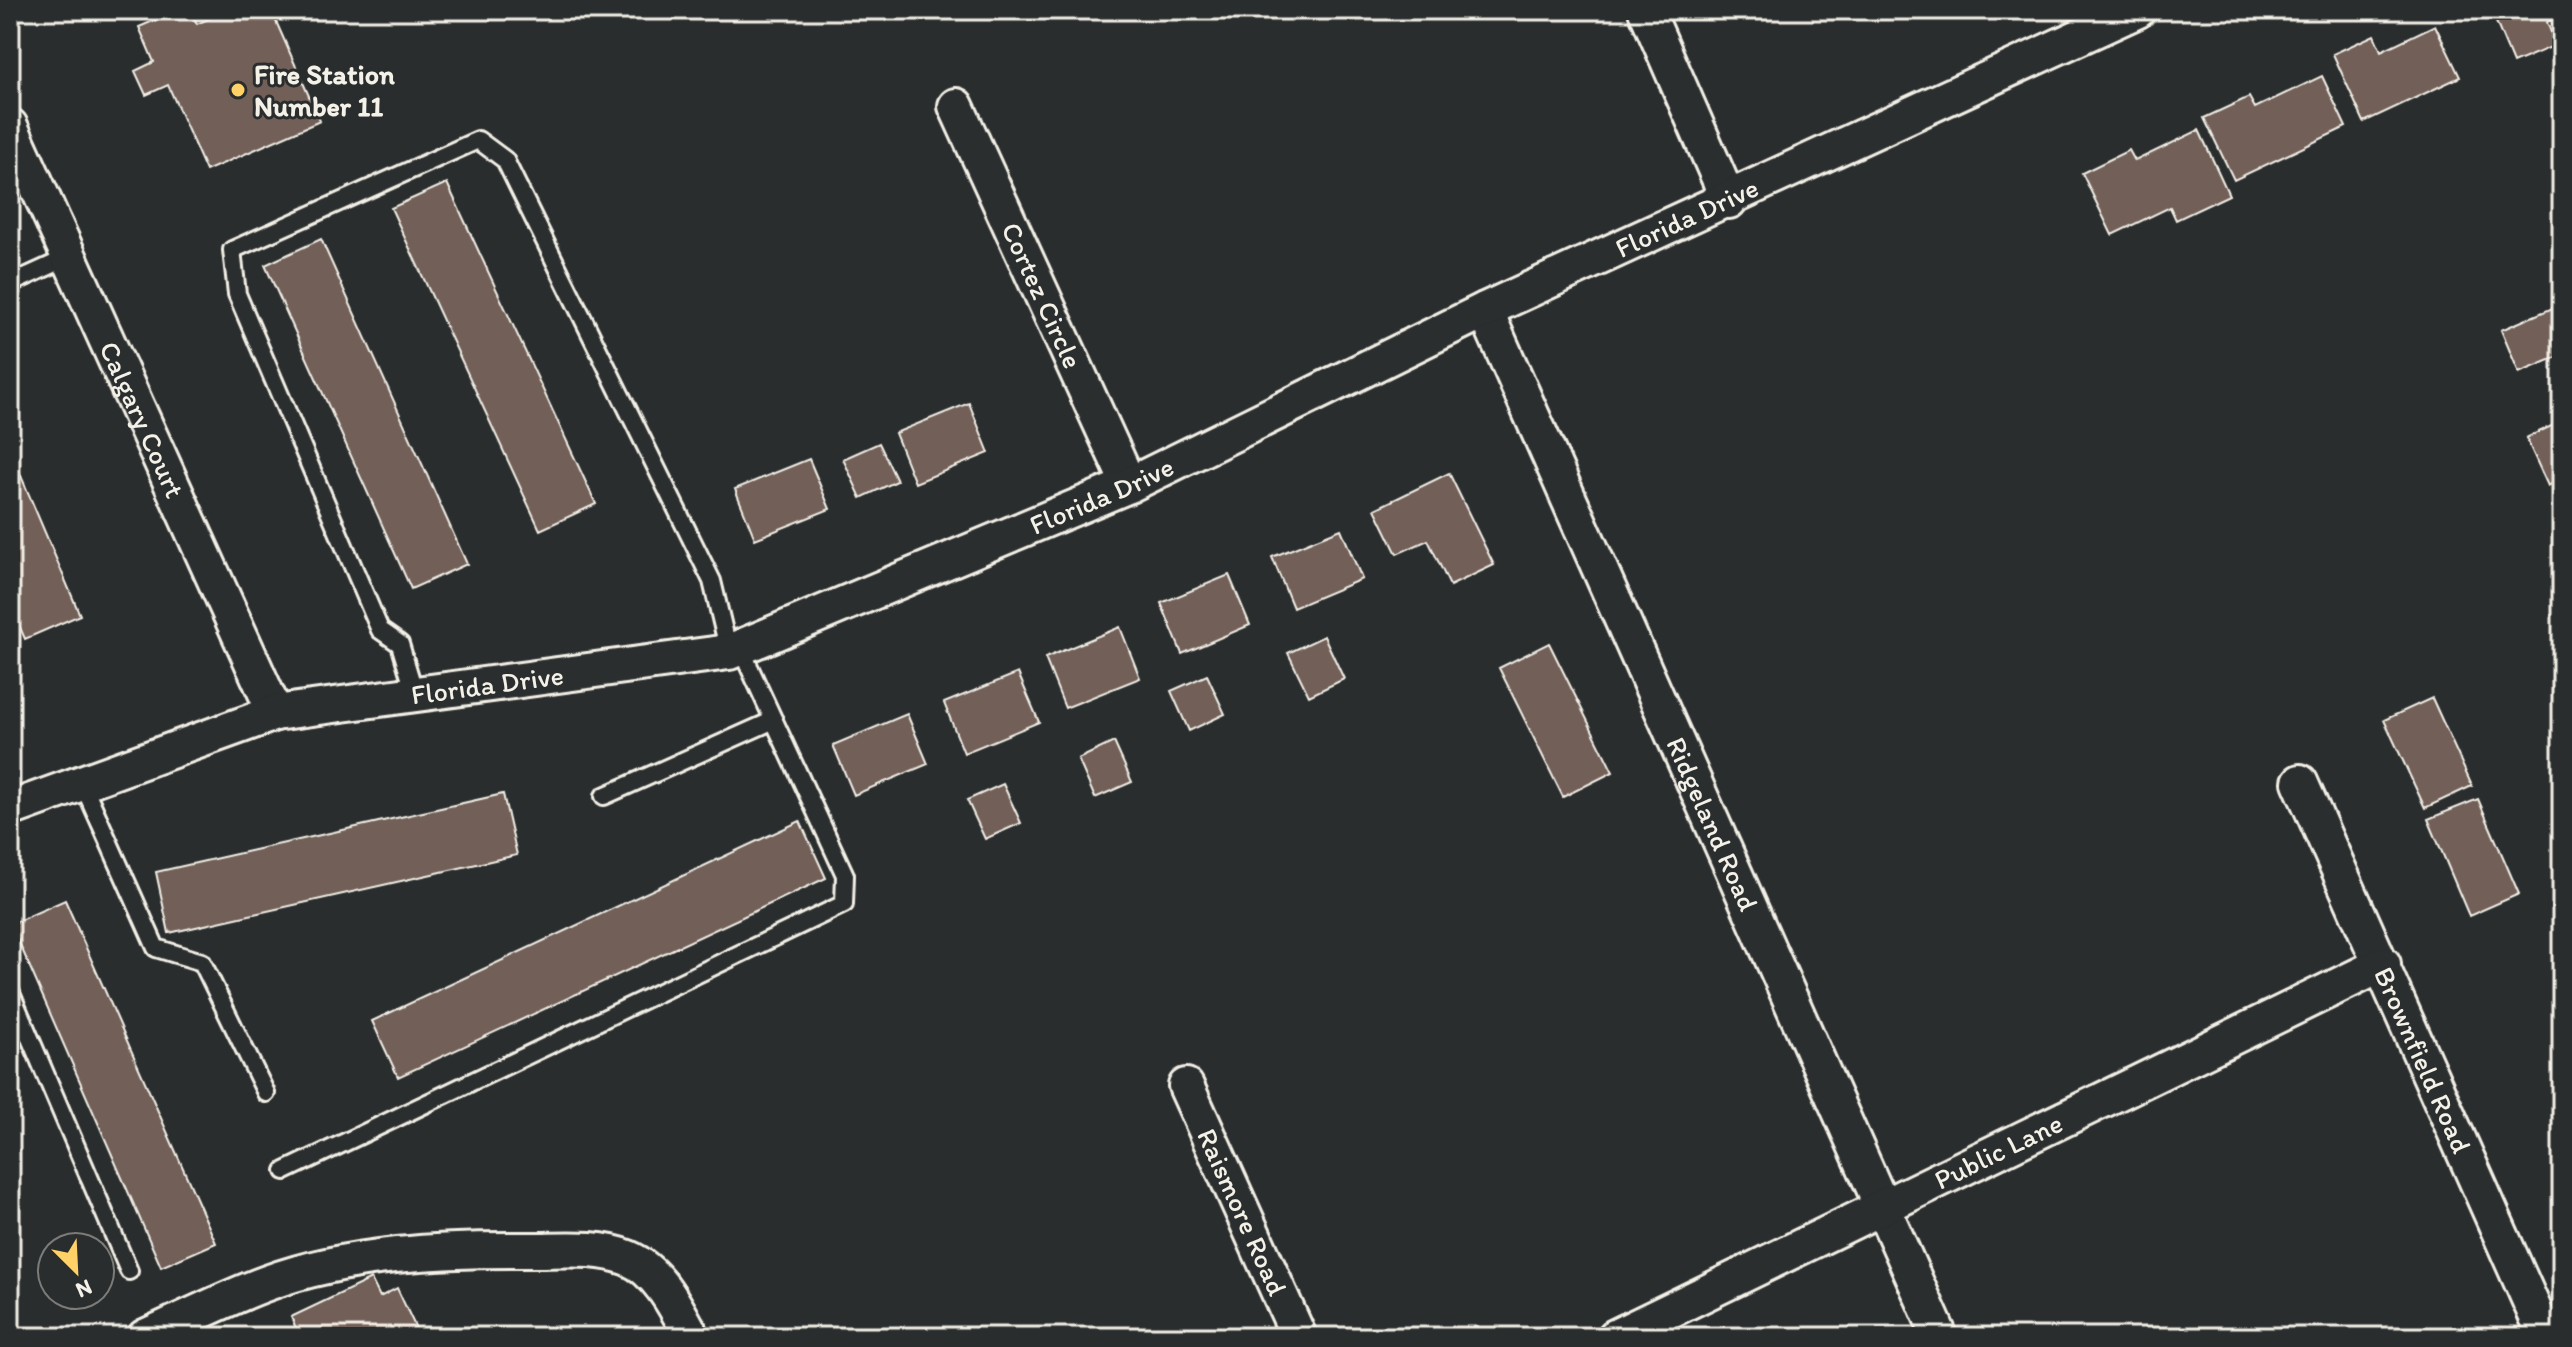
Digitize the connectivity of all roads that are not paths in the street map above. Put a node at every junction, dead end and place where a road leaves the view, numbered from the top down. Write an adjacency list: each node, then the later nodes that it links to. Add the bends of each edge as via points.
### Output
1 (1646, 10): 5 (street)
2 (2138, 10): 5 (street, Florida Drive)
3 (956, 106): 9 (street, Cortez Circle)
4 (10, 126): 6 (street, Calgary Court)
5 (1729, 201): 8 (street, Florida Drive)
6 (69, 257): 7 (lane); 12 (street, Calgary Court)
7 (10, 284)
8 (1485, 310): 9 (street, Florida Drive); 23 (street, Ridgeland Road)
9 (1129, 485): 10 (street, Florida Drive)
10 (734, 649): 11 (street, Florida Drive); 11 (lane, via 712,581 505,160 478,140 232,250 237,294 380,630 400,644); 13 (lane)
11 (415, 694): 12 (street, Florida Drive)
12 (275, 713): 14 (street, Florida Drive)
13 (774, 720): 16 (lane); 22 (lane, via 845,875 844,904)
14 (82, 782): 17 (street, Florida Drive); 21 (lane, via 156,948 202,962)
15 (2300, 782): 18 (street, Brownfield Road)
16 (604, 796)
17 (10, 809)
18 (2383, 964): 23 (street, Public Lane); 30 (street, Brownfield Road)
19 (10, 991): 24 (lane)
20 (1186, 1086): 27 (street, Raismore Road)
21 (266, 1093)
22 (285, 1171)
23 (1883, 1207): 28 (street, Public Lane); 29 (street, Ridgeland Road)
24 (129, 1271)
25 (145, 1337): 26 (street, via 267,1283 312,1269 502,1250 603,1251 631,1259 674,1302)
26 (692, 1337)
27 (1299, 1337)
28 (1615, 1337)
29 (1940, 1337)
30 (2546, 1337)

